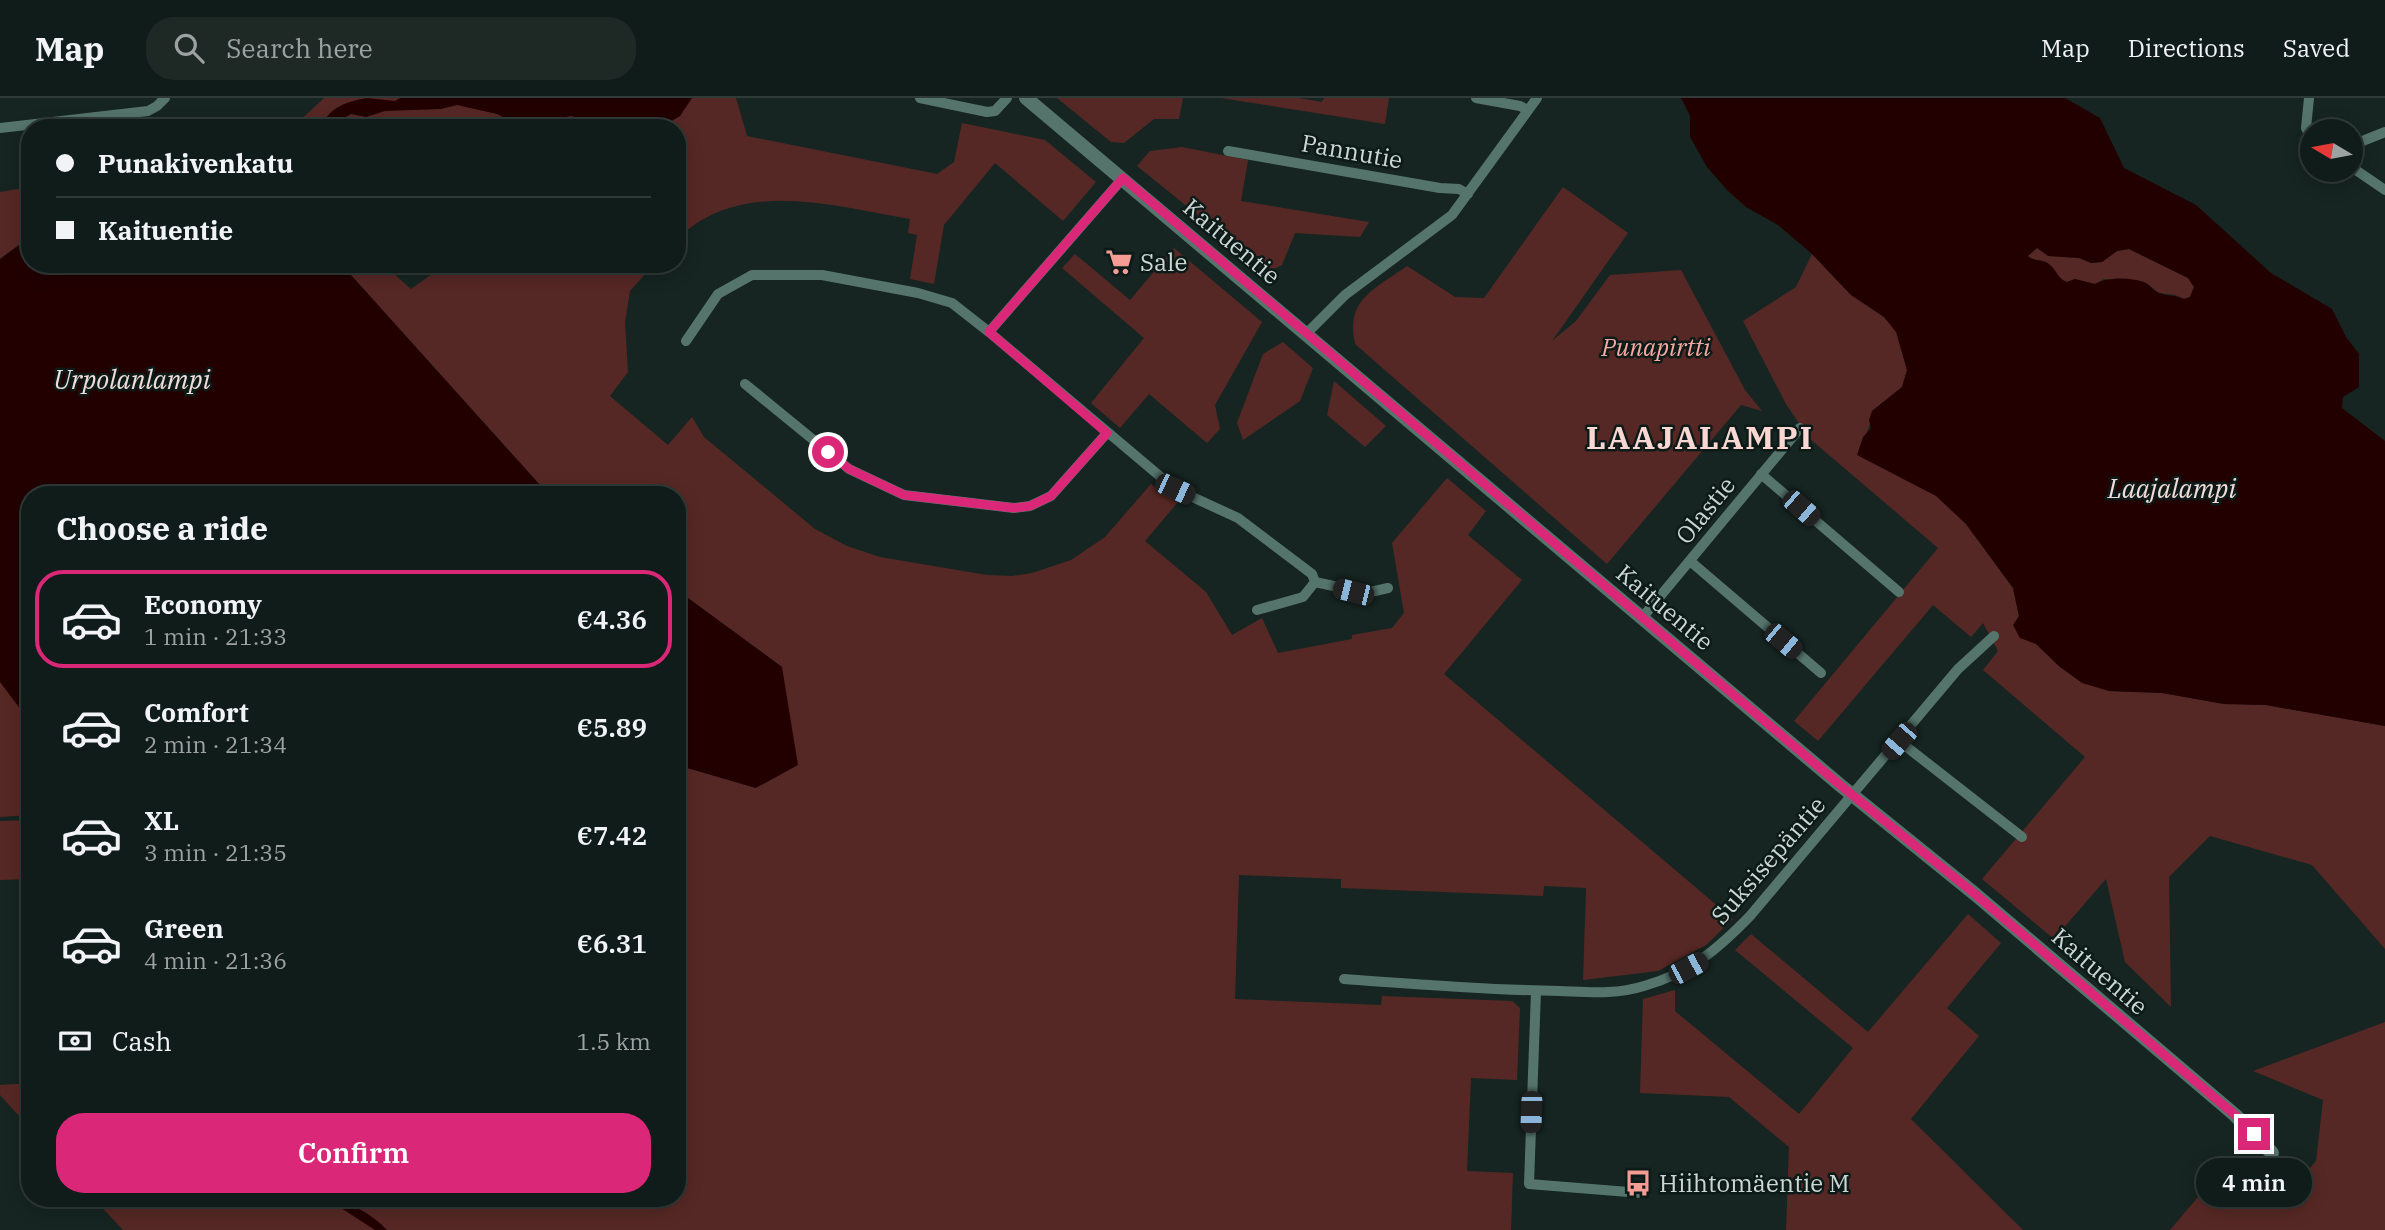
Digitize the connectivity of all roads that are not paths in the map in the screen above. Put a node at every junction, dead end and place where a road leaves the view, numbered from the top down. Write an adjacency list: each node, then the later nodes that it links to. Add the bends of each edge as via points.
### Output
1 (165, 98): 9 (street, via 148,111)
2 (920, 98): 3 (street, via 987,112)
3 (1007, 98)
4 (1027, 98): 17 (street, Kaituentie)
5 (1476, 98): 8 (street)
6 (1537, 98): 8 (street)
7 (2309, 98): 10 (street)
8 (1528, 110): 19 (street)
9 (78, 119)
10 (2307, 119)
11 (21, 126): 12 (street)
12 (0, 128)
13 (2385, 132): 14 (street)
14 (2363, 141)
15 (1228, 151): 19 (street, Pannutie)
16 (2363, 175): 18 (street)
17 (1123, 178): 20 (street); 21 (street, Kaituentie)
18 (2385, 190)
19 (1468, 194): 21 (street, via 1443,224 1345,295)
20 (989, 332): 22 (street, via 952,303 918,293 822,275 752,275 718,294); 25 (street)
21 (1306, 334): 32 (street, Kaituentie)
22 (686, 341)
23 (745, 384): 25 (street, via 849,469 904,495 1030,506 1051,496)
24 (1800, 428): 26 (street, Olastie)
25 (1107, 433): 28 (street, via 1175,489 1238,517 1312,573)
26 (1761, 474): 27 (street, Olastie); 30 (street)
27 (1690, 561): 32 (street, Olastie); 34 (street)
28 (1315, 582): 29 (street, via 1366,593); 31 (street, via 1303,597)
29 (1388, 588)
30 (1899, 592)
31 (1257, 610)
32 (1642, 618): 36 (street, Kaituentie)
33 (1994, 636): 35 (street, Suksisepäntie, via 1958,669)
34 (1821, 673)
35 (1899, 741): 36 (street, Suksisepäntie); 37 (street)
36 (1852, 795): 39 (street, Suksisepäntie, via 1750,916 1702,961 1618,993); 40 (street, Kaituentie, via 2235,1115)
37 (2022, 837)
38 (1344, 979): 39 (street, Suksisepäntie)
39 (1536, 991): 41 (street, via 1529,1184)
40 (2272, 1153)
41 (1641, 1193)

